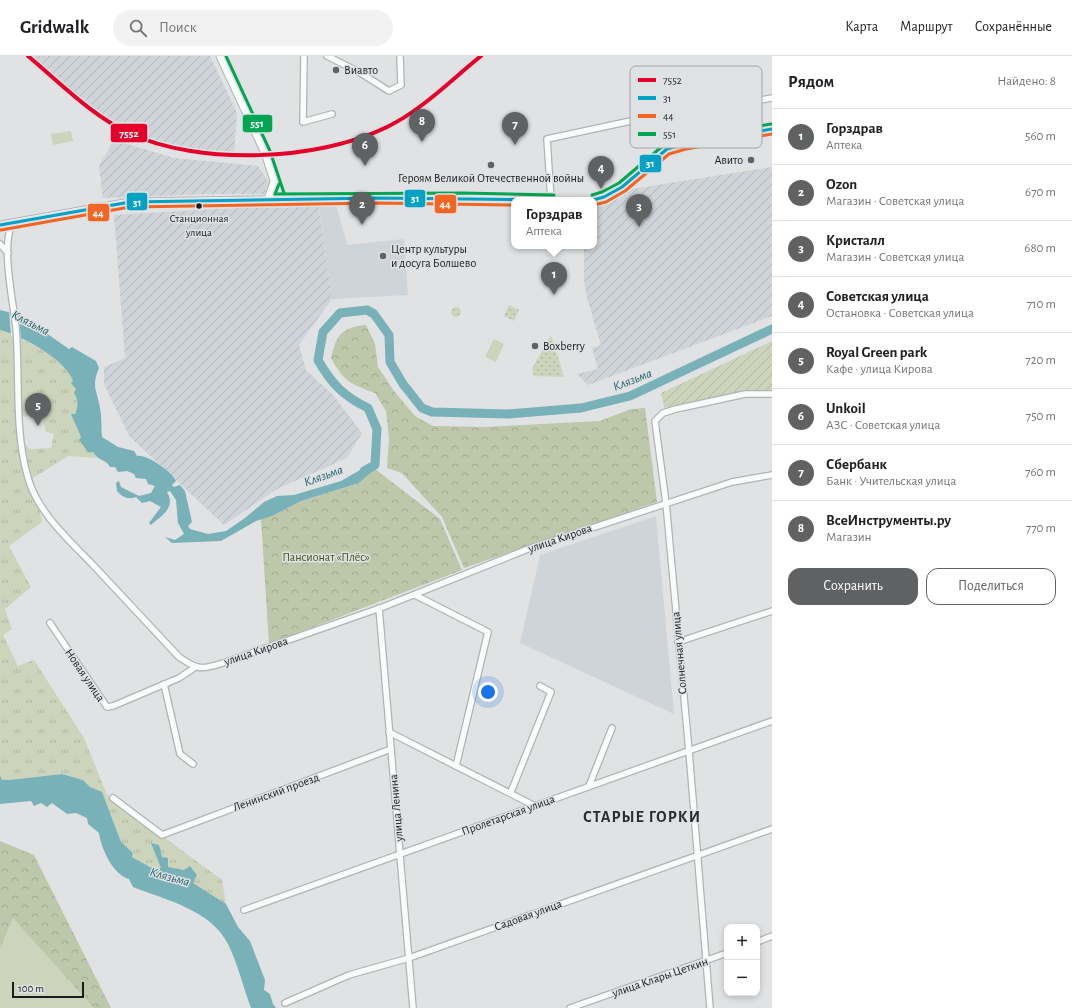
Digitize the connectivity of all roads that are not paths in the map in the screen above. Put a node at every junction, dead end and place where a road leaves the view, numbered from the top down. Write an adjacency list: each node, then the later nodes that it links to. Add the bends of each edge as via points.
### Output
1 (220, 56): 12 (main road, via 265,153)
2 (304, 56): 7 (street, via 303,122)
3 (327, 56): 4 (street, via 389,91 401,85)
4 (400, 56)
5 (772, 98): 6 (street)
6 (762, 100)
7 (332, 114)
8 (630, 121): 13 (street, via 547,139)
9 (772, 129): 10 (main road)
10 (762, 131)
11 (671, 148): 17 (main road, via 622,187)
12 (274, 182): 14 (main road); 15 (main road)
13 (553, 197)
14 (268, 199): 15 (main road); 18 (main road, via 130,202)
15 (280, 199): 16 (main road)
16 (511, 199)
17 (597, 199)
18 (12, 223): 19 (main road); 22 (street, via 8,236)
19 (0, 225)
20 (0, 244): 22 (street)
21 (0, 254): 22 (street)
22 (8, 254): 31 (street, via 17,349 21,449 28,480 40,504 61,530 179,657)
23 (772, 394): 25 (street, Солнечная улица, via 745,394 663,413 655,421)
24 (772, 475): 25 (street, улица Кирова, via 732,482)
25 (666, 503): 26 (street, улица Кирова, via 528,549); 30 (street, Солнечная улица)
26 (415, 594): 27 (street, улица Кирова); 40 (street, via 488,632)
27 (379, 608): 31 (street, улица Кирова, via 212,667); 36 (street, улица Ленина)
28 (772, 611): 30 (street)
29 (50, 623): 32 (street, Новая улица, via 107,707)
30 (678, 642): 38 (street, Солнечная улица)
31 (194, 668): 32 (street, Новая улица)
32 (164, 684): 39 (street, via 180,754)
33 (540, 686): 42 (street, via 551,692)
34 (772, 721): 38 (street, Пролетарская улица)
35 (612, 728): 41 (street)
36 (389, 732): 37 (street, улица Ленина); 40 (street)
37 (391, 749): 43 (street, Ленинский проезд, via 162,835); 46 (street, улица Ленина)
38 (689, 751): 41 (street, Пролетарская улица); 47 (street, Солнечная улица)
39 (193, 764)
40 (456, 766): 42 (street)
41 (590, 786): 44 (street, Пролетарская улица)
42 (511, 792): 44 (street)
43 (113, 798)
44 (535, 806): 46 (street, Пролетарская улица)
45 (772, 829): 47 (street, Садовая улица)
46 (400, 854): 48 (street, Пролетарская улица); 52 (street, улица Ленина)
47 (697, 855): 52 (street, Садовая улица); 53 (street, Солнечная улица)
48 (244, 910)
49 (772, 936): 50 (street)
50 (760, 941)
51 (724, 954): 53 (street, улица Клары Цеткин)
52 (409, 958): 54 (street, Садовая улица, via 348,975); 55 (street, улица Ленина)
53 (707, 961): 56 (street, улица Клары Цеткин); 57 (street, Солнечная улица)
54 (285, 1003)
55 (413, 1008)
56 (570, 1008)
57 (710, 1008)

